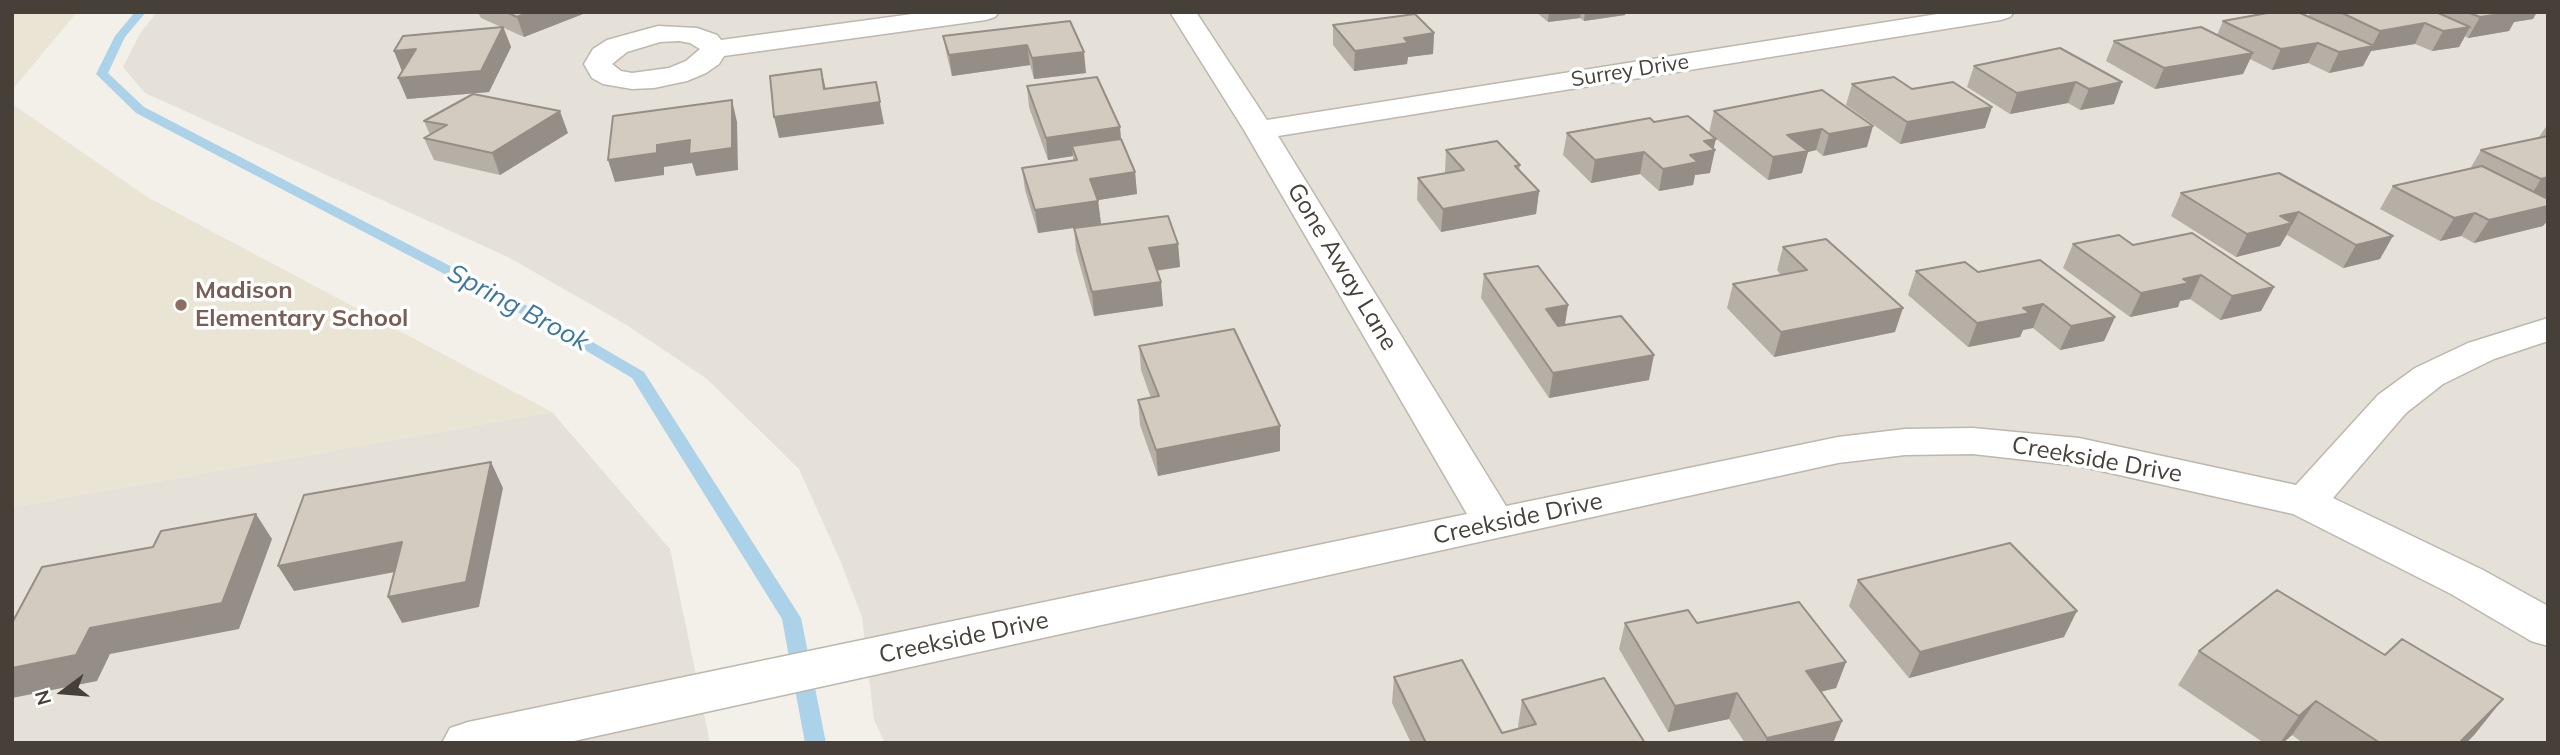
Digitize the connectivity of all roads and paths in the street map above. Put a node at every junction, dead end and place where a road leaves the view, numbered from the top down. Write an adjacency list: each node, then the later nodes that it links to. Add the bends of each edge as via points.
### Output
1 (986, 12): 4 (street)
2 (1183, 12): 5 (street, Gone Away Lane)
3 (2001, 12): 5 (street, Surrey Drive)
4 (713, 49)
5 (1259, 130): 8 (street, Gone Away Lane)
6 (2548, 329): 7 (street, via 2481,351 2429,376 2392,404)
7 (2305, 502): 8 (street, Creekside Drive, via 2079,452 1973,440 1838,450); 9 (street, Creekside Drive, via 2467,582)
8 (1495, 524): 10 (street, Creekside Drive)
9 (2548, 628)
10 (468, 743)

